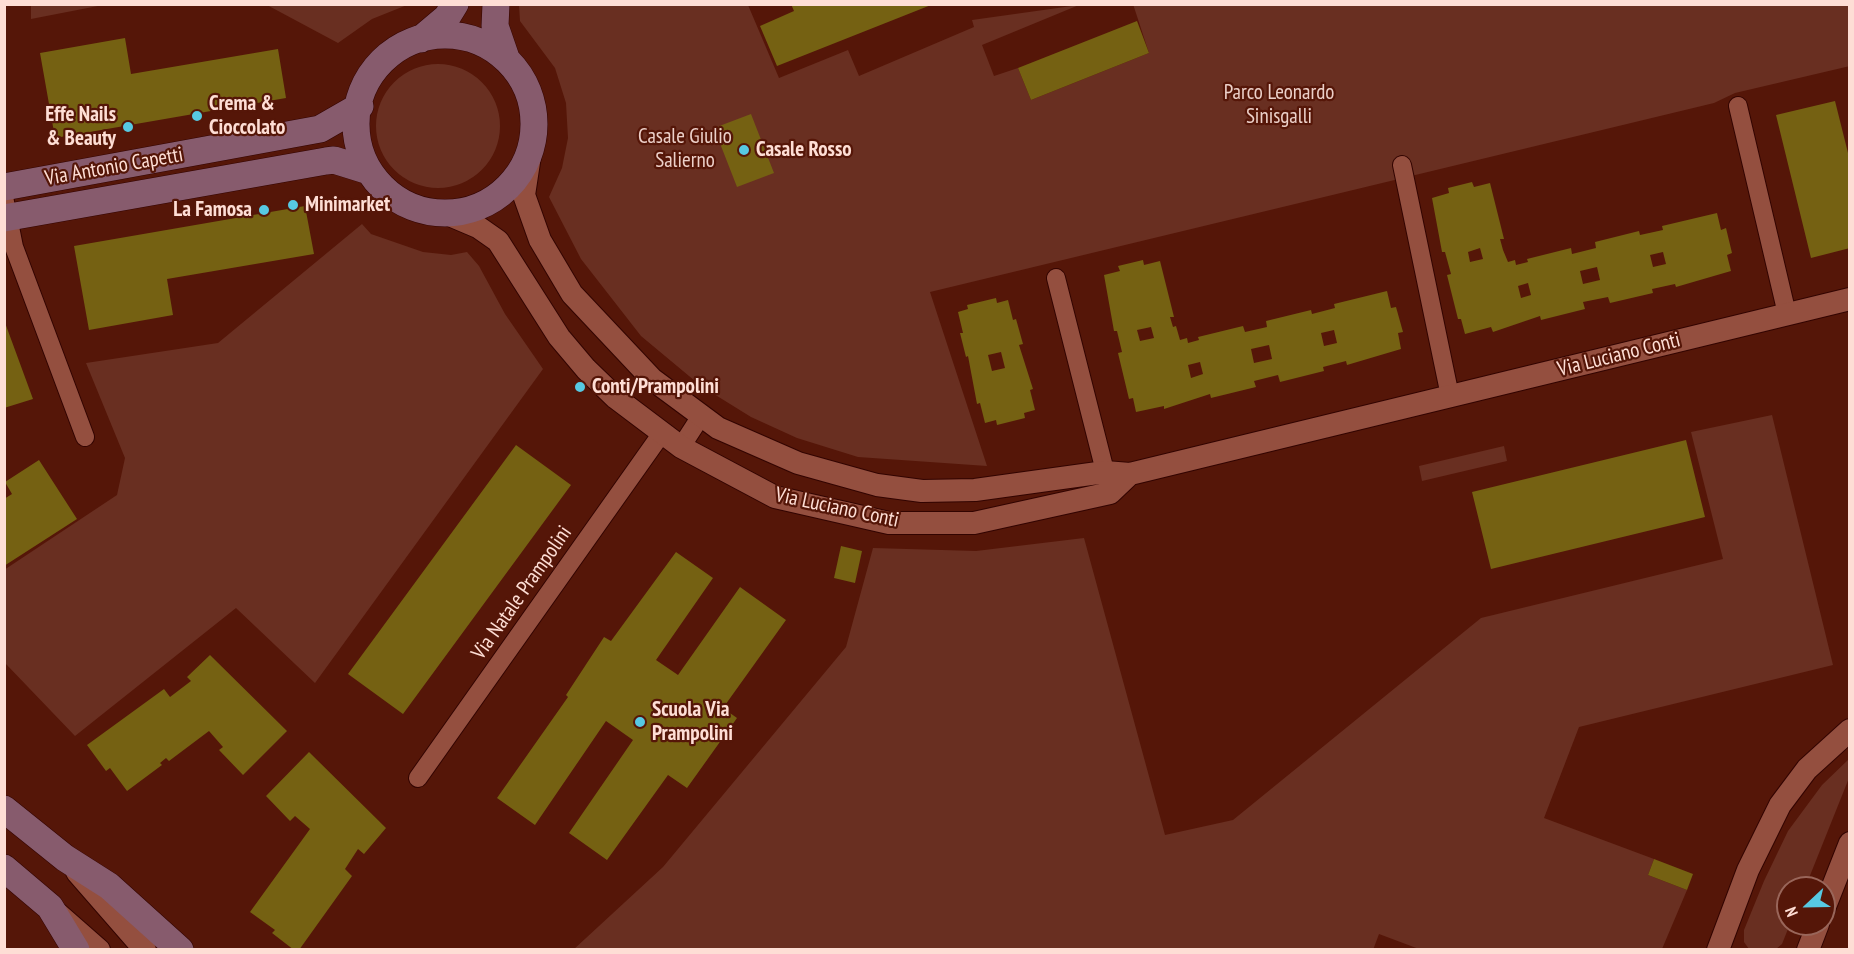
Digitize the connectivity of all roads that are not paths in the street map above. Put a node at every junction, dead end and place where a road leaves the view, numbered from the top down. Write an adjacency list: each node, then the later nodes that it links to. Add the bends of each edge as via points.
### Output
1 (455, 4): 3 (main road, via 447,17)
2 (496, 4): 4 (main road, via 495,27)
3 (421, 39): 4 (main road, via 466,36); 5 (main road, via 386,59 370,80)
4 (506, 58): 7 (main road, via 520,71 532,92 536,112)
5 (360, 106): 9 (main road, via 356,129); 10 (main road, Via Antonio Capetti, via 320,129)
6 (1738, 106): 15 (street)
7 (531, 149): 12 (main road, via 519,172 500,192 475,206); 17 (street, Via Luciano Conti, via 526,205 540,240 572,294 652,380)
8 (1402, 165): 16 (street)
9 (366, 170): 11 (main road, Via Antonio Capetti, via 334,160); 12 (main road, via 379,187 417,212)
10 (4, 187)
11 (6, 211): 19 (street, Via Antonio Capetti, via 14,247)
12 (445, 213): 18 (street, Via Luciano Conti, via 478,226 498,241 539,308 586,369)
13 (1056, 278): 21 (street)
14 (1850, 299): 15 (street, Via Luciano Conti)
15 (1787, 314): 16 (street, Via Luciano Conti)
16 (1450, 396): 21 (street, Via Luciano Conti)
17 (701, 416): 20 (street); 21 (street, Via Luciano Conti, via 718,428 798,463 877,485 922,491 962,490 1071,475)
18 (662, 433): 20 (street, Via Luciano Conti); 23 (street, Via Natale Prampolini)
19 (85, 437)
20 (681, 447): 21 (street, Via Luciano Conti, via 775,497 889,523 966,523)
21 (1107, 482)
22 (1850, 730): 34 (street, via 1807,769 1780,805 1748,870)
23 (418, 778)
24 (4, 809): 26 (main road)
25 (1850, 843): 28 (street)
26 (64, 858): 32 (street); 33 (main road, via 109,886)
27 (4, 868): 29 (main road)
28 (1836, 879)
29 (50, 907): 30 (main road); 31 (street)
30 (76, 950)
31 (99, 950)
32 (145, 950)
33 (180, 950)
34 (1718, 950)

